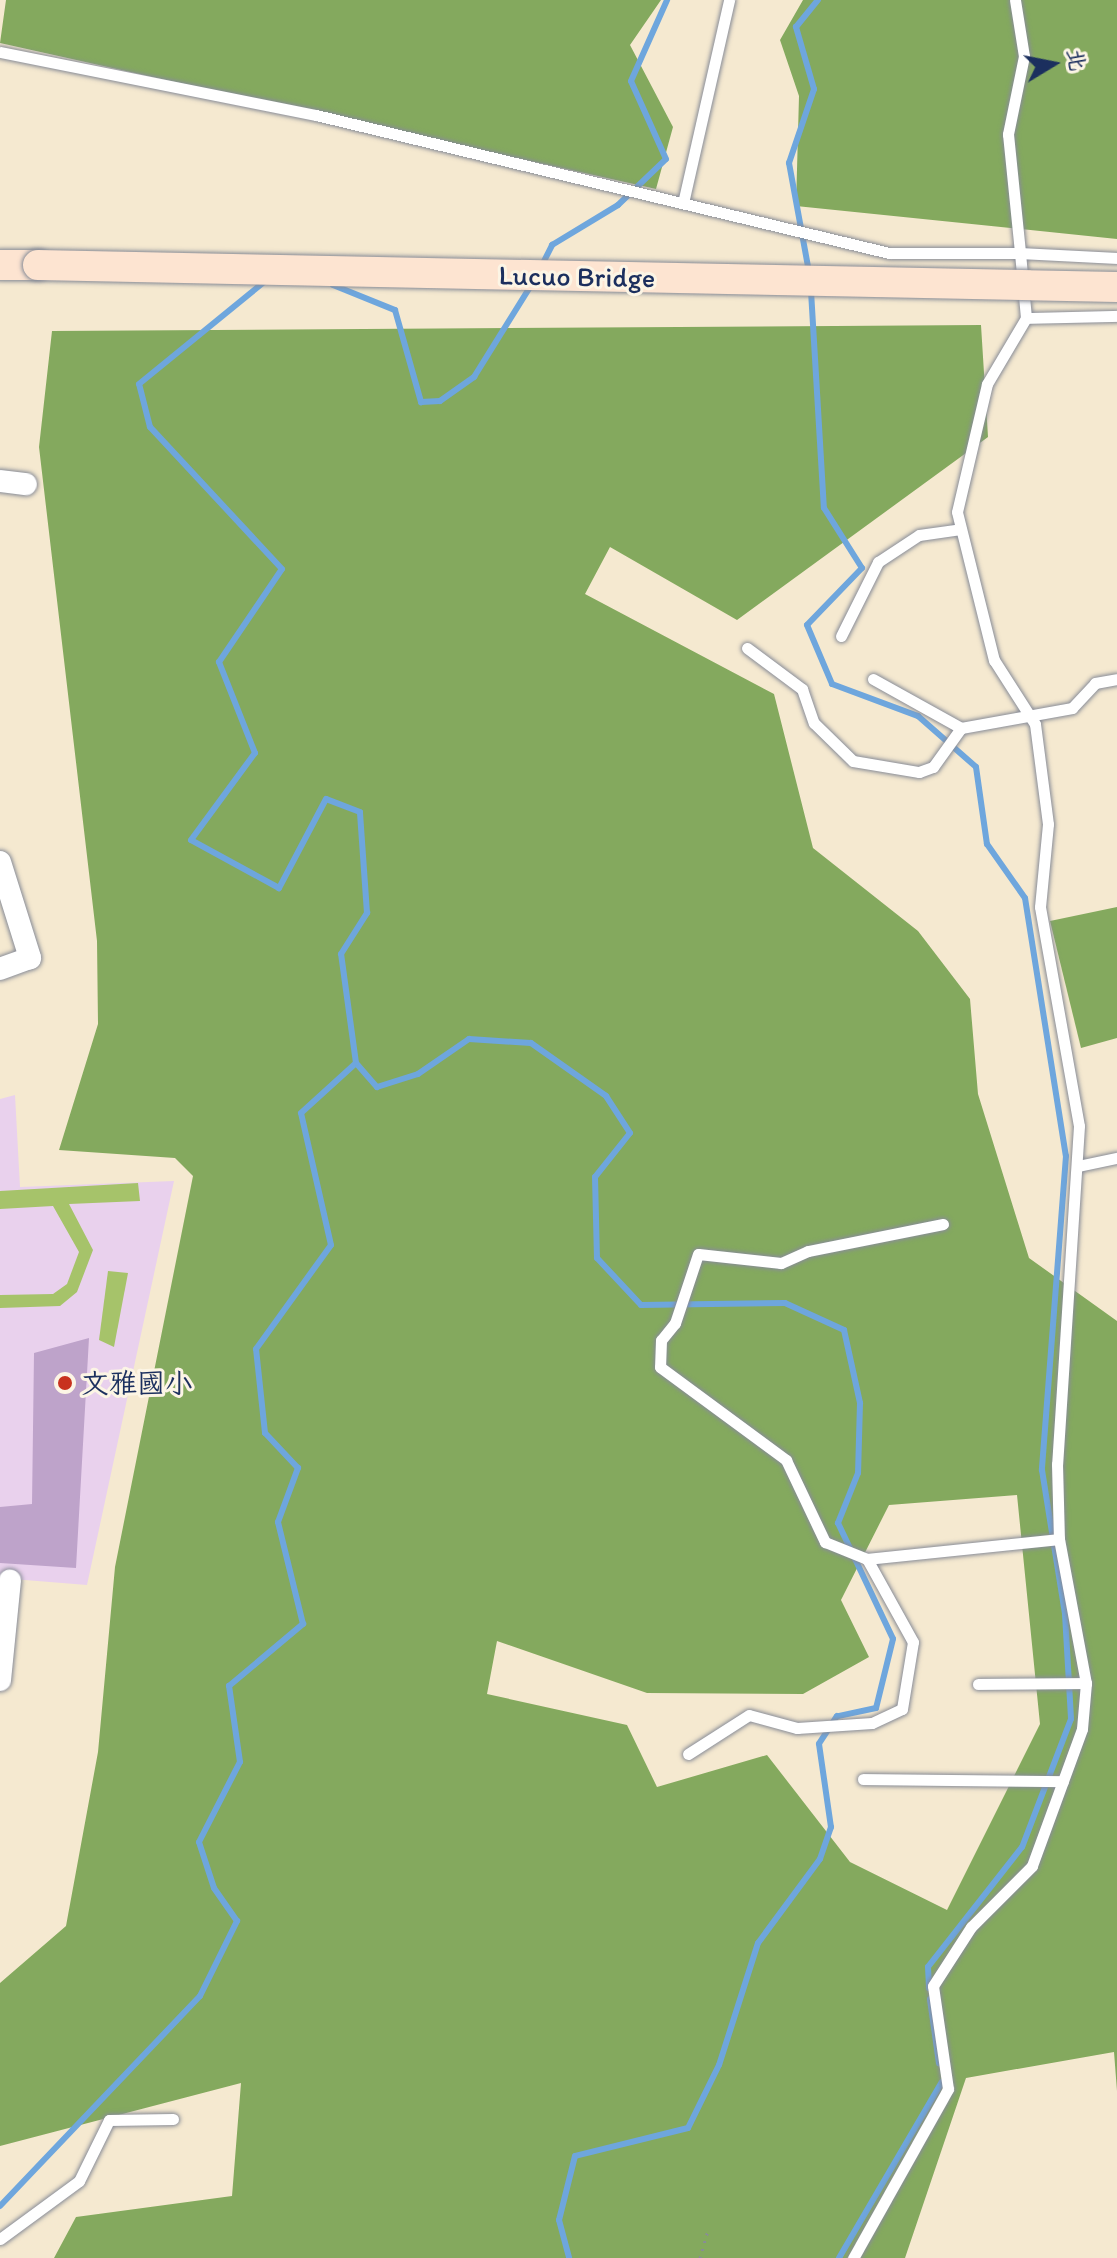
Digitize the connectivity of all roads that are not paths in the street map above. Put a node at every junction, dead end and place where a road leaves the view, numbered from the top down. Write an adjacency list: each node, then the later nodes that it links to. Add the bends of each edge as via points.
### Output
1 (729, 0): 4 (lane)
2 (1015, 0): 5 (lane, via 1024,56 1008,134)
3 (0, 52): 4 (lane, via 316,115)
4 (683, 203): 5 (lane, via 889,253)
5 (1020, 253): 6 (lane); 10 (lane)
6 (1117, 258)
7 (0, 265): 8 (street, Lucuo Bridge, bridge)
8 (1117, 287)
9 (1117, 316): 10 (lane)
10 (1026, 318): 13 (lane, via 987,384 957,512)
11 (0, 481): 12 (street)
12 (26, 484)
13 (961, 529): 14 (lane, via 919,535 878,562); 18 (lane, via 994,660)
14 (841, 636)
15 (747, 648): 19 (lane, via 802,689 814,723 853,761 919,772)
16 (873, 679): 19 (lane)
17 (1117, 679): 18 (lane, via 1095,683 1072,708)
18 (1028, 713): 19 (lane); 23 (lane, via 1048,824 1040,907 1079,1126)
19 (958, 732)
20 (0, 862): 21 (street, via 30,958)
21 (0, 969)
22 (1117, 1158): 23 (lane)
23 (1078, 1166): 25 (lane, via 1057,1464)
24 (943, 1224): 26 (lane, via 808,1251 781,1263 698,1254 677,1316 661,1340 660,1367 786,1460 825,1542)
25 (1059, 1539): 26 (lane); 29 (lane)
26 (863, 1558): 31 (lane, via 913,1642 902,1709 872,1723 821,1726 749,1715)
27 (10, 1580): 28 (street)
28 (0, 1680)
29 (1082, 1683): 30 (lane); 33 (lane, via 1082,1729)
30 (978, 1684)
31 (688, 1754)
32 (863, 1779): 33 (lane)
33 (1060, 1781): 36 (lane, via 1032,1866 971,1927 933,1986 948,2089)
34 (173, 2119): 35 (lane, via 109,2120 79,2181)
35 (0, 2239)
36 (853, 2258)

